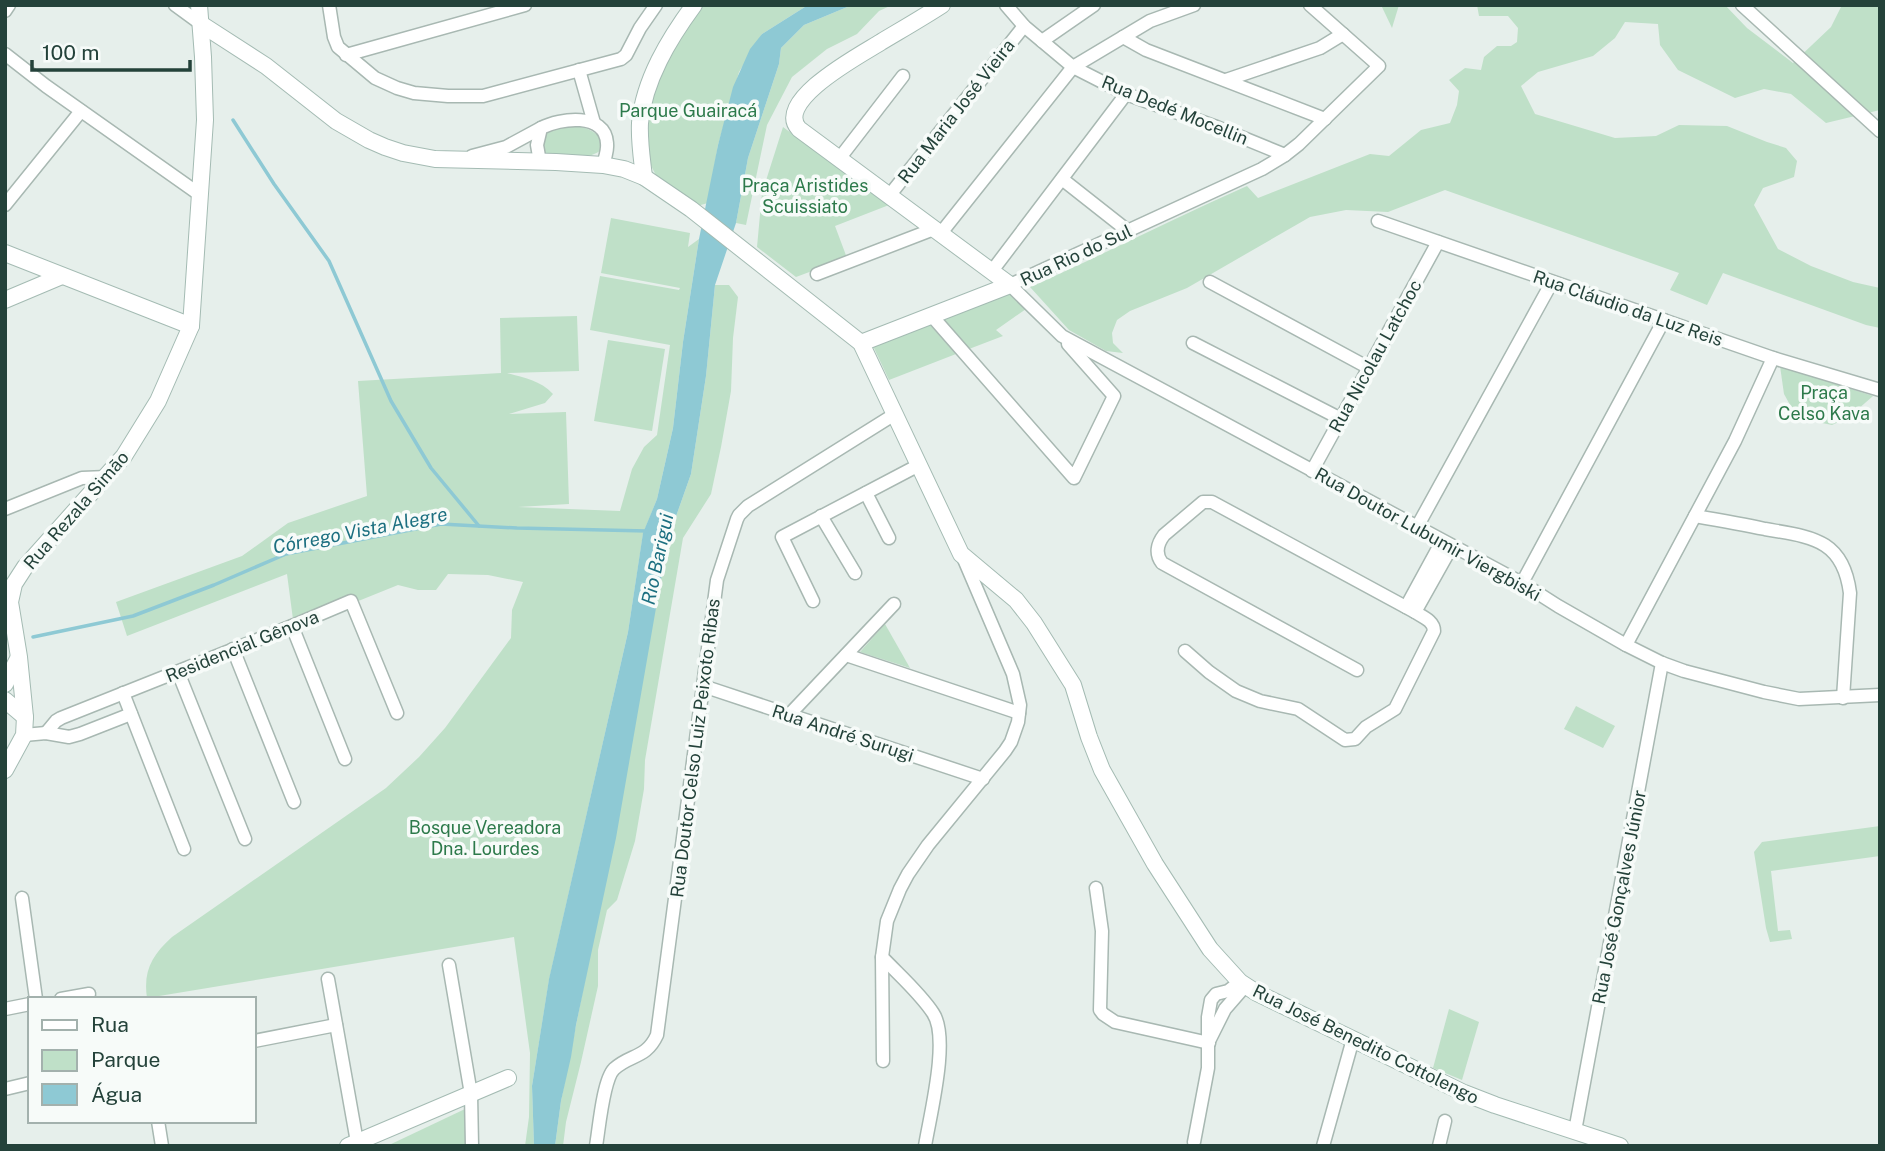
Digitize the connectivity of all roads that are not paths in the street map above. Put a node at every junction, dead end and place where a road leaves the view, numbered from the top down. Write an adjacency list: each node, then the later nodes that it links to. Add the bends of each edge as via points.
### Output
1 (9, 5): 14 (street)
2 (175, 5): 15 (street)
3 (199, 5): 15 (main road, Rua Rezala Simão)
4 (329, 5): 21 (street, via 335,42)
5 (525, 5): 21 (street)
6 (656, 5): 23 (street, via 624,57)
7 (694, 5): 37 (main road, via 666,49 646,93 640,124)
8 (942, 5): 33 (main road, via 816,84 796,111 793,121 799,129)
9 (1006, 5): 16 (street, Rua Dedé Mocellin)
10 (1094, 5): 19 (street)
11 (1194, 5): 18 (street)
12 (1310, 5): 17 (street)
13 (1742, 5): 31 (street)
14 (5, 10)
15 (201, 24): 34 (main road, Rua José Benedito Cottolengo, via 369,140 419,157); 39 (main road, Rua Rezala Simão, via 205,120)
16 (1024, 26): 19 (street, Rua Dedé Mocellin); 40 (street, Rua Maria José Vieira)
17 (1343, 34): 25 (street, via 1320,48); 28 (street, Rua Rio do Sul, via 1379,66)
18 (1123, 37): 22 (street); 25 (street)
19 (1042, 41): 22 (street, Rua Dedé Mocellin)
20 (5, 54): 27 (street)
21 (346, 55): 23 (street, via 386,83 439,96 483,96)
22 (1073, 67): 26 (street, Rua Dedé Mocellin); 43 (street)
23 (579, 70): 29 (street)
24 (903, 76): 33 (street)
25 (1226, 80): 28 (street)
26 (1126, 94): 32 (street, Rua Dedé Mocellin); 38 (street)
27 (81, 111): 39 (street); 41 (street)
28 (1325, 118): 32 (street, Rua Rio do Sul)
29 (594, 123): 30 (street, via 566,120); 36 (street, via 607,139)
30 (541, 128): 34 (street, via 506,147); 35 (street)
31 (1880, 131)
32 (1285, 155): 44 (street, Rua Rio do Sul, via 1250,176)
33 (839, 159): 40 (main road)
34 (455, 160): 35 (main road, Rua José Benedito Cottolengo)
35 (540, 162): 36 (main road, Rua José Benedito Cottolengo)
36 (603, 166): 37 (main road, Rua José Benedito Cottolengo)
37 (644, 177): 58 (main road, Rua José Benedito Cottolengo)
38 (1062, 179): 44 (street); 47 (street)
39 (199, 194): 56 (main road, Rua Rezala Simão)
40 (889, 196): 43 (main road)
41 (5, 205)
42 (1378, 221): 45 (street, Rua Cláudio da Luz Reis)
43 (937, 231): 47 (main road); 48 (street)
44 (1128, 231): 52 (street, Rua Rio do Sul)
45 (1438, 242): 51 (street, Rua Cláudio da Luz Reis); 61 (street, Rua Nicolau Latchoc)
46 (5, 253): 49 (main road)
47 (992, 271): 52 (main road)
48 (817, 274)
49 (62, 276): 53 (main road); 56 (main road)
50 (1210, 282): 61 (street)
51 (1552, 282): 55 (street, Rua Cláudio da Luz Reis); 72 (street)
52 (1010, 285): 54 (main road, Rua Rio do Sul); 57 (street, Rua Doutor Lubumir Viergbiski)
53 (5, 300)
54 (931, 316): 57 (street, via 1073,478 1114,396); 58 (main road, Rua Rio do Sul)
55 (1664, 320): 60 (street, Rua Cláudio da Luz Reis); 77 (street)
56 (191, 326): 67 (main road, Rua Rezala Simão, via 158,401)
57 (1062, 336): 66 (street, Rua Doutor Lubumir Viergbiski)
58 (861, 343): 63 (main road, Rua José Benedito Cottolengo)
59 (1193, 343): 64 (street)
60 (1773, 358): 62 (street, Rua Cláudio da Luz Reis); 71 (street)
61 (1369, 368): 64 (street, Rua Nicolau Latchoc)
62 (1880, 390)
63 (895, 414): 65 (main road, Rua José Benedito Cottolengo); 91 (street, Rua Doutor Celso Luiz Peixoto Ribas, via 739,515 717,580)
64 (1340, 419): 66 (street, Rua Nicolau Latchoc)
65 (919, 465): 68 (street); 75 (main road, Rua José Benedito Cottolengo)
66 (1312, 471): 72 (street, Rua Doutor Lubumir Viergbiski)
67 (107, 477): 69 (street, via 82,478); 86 (main road, Rua Rezala Simão, via 14,584 10,602)
68 (866, 493): 70 (street); 73 (street)
69 (5, 509)
70 (821, 516): 76 (street); 78 (street, via 782,537)
71 (1695, 516): 82 (street); 94 (street, via 1806,536 1837,556 1850,593)
72 (1417, 527): 74 (street, Rua Doutor Lubumir Viergbiski)
73 (889, 538)
74 (1447, 543): 77 (street, Rua Doutor Lubumir Viergbiski); 80 (street)
75 (961, 554): 97 (street, via 1013,674); 114 (main road, Rua José Benedito Cottolengo, via 1016,600 1034,623 1073,685 1094,753 1127,817 1193,924)
76 (855, 573)
77 (1522, 583): 82 (street, Rua Doutor Lubumir Viergbiski)
78 (813, 601)
79 (894, 604): 85 (street)
80 (1410, 610): 84 (street, via 1432,622 1434,631 1395,709 1356,739 1345,740 1297,709 1236,691); 88 (street, via 1212,502 1203,502 1160,540 1157,553 1167,567)
81 (292, 626): 83 (street, Residencial Gênova); 96 (street, Residencial Gênova, via 351,601); 103 (street)
82 (1626, 645): 87 (street, Rua Doutor Lubumir Viergbiski)
83 (233, 649): 89 (street, Residencial Gênova); 106 (street)
84 (1185, 651)
85 (846, 655): 97 (street); 99 (street)
86 (19, 657): 90 (main road); 100 (main road, Rua Rezala Simão)
87 (1662, 663): 94 (street, Rua Doutor Lubumir Viergbiski, via 1783,696); 131 (street, Rua José Gonçalves Júnior)
88 (1357, 670)
89 (178, 672): 92 (street, Residencial Gênova); 107 (street)
90 (5, 684)
91 (703, 687): 99 (street, Rua André Surugi); 136 (street, Rua Doutor Celso Luiz Peixoto Ribas, via 656,1035 645,1052 610,1075)
92 (123, 693): 98 (street); 101 (street, Residencial Gênova, via 56,721)
93 (1880, 695): 94 (street, Rua Doutor Lubumir Viergbiski)
94 (1843, 698)
95 (5, 700): 100 (main road)
96 (397, 713)
97 (1020, 713): 105 (street, via 1011,742)
98 (131, 714): 101 (street, via 69,737); 108 (street)
99 (789, 715): 105 (street, Rua André Surugi)
100 (25, 718): 102 (main road, Rua Rezala Simão)
101 (46, 733): 102 (street, Residencial Gênova)
102 (24, 735): 104 (main road, Rua Rezala Simão)
103 (345, 759)
104 (5, 770)
105 (983, 779): 111 (street, via 908,874 887,921)
106 (294, 802)
107 (245, 839)
108 (184, 849)
109 (1096, 888): 123 (street, via 1102,931 1103,1014 1115,1022)
110 (22, 898): 116 (street)
111 (882, 957): 124 (street); 137 (street, via 934,1013 940,1032)
112 (449, 965): 128 (street)
113 (328, 979): 120 (street)
114 (1242, 984): 121 (main road, Rua José Benedito Cottolengo); 123 (street, via 1211,1000)
115 (89, 994): 117 (street)
116 (36, 997)
117 (72, 997)
118 (28, 1004): 119 (street)
119 (5, 1009)
120 (336, 1025): 122 (street); 133 (street)
121 (1353, 1039): 131 (main road, Rua José Benedito Cottolengo, via 1464,1093); 138 (street)
122 (256, 1041)
123 (1209, 1043): 132 (street)
124 (883, 1061)
125 (508, 1077): 128 (main road)
126 (28, 1083): 127 (street)
127 (5, 1089)
128 (471, 1094): 133 (main road); 135 (street)
129 (1446, 1121): 139 (street)
130 (158, 1123): 134 (street)
131 (1575, 1131): 140 (main road, Rua José Benedito Cottolengo)
132 (1194, 1142)
133 (353, 1144)
134 (162, 1146)
135 (472, 1146)
136 (596, 1146)
137 (925, 1146)
138 (1323, 1146)
139 (1439, 1146)
140 (1619, 1146)

